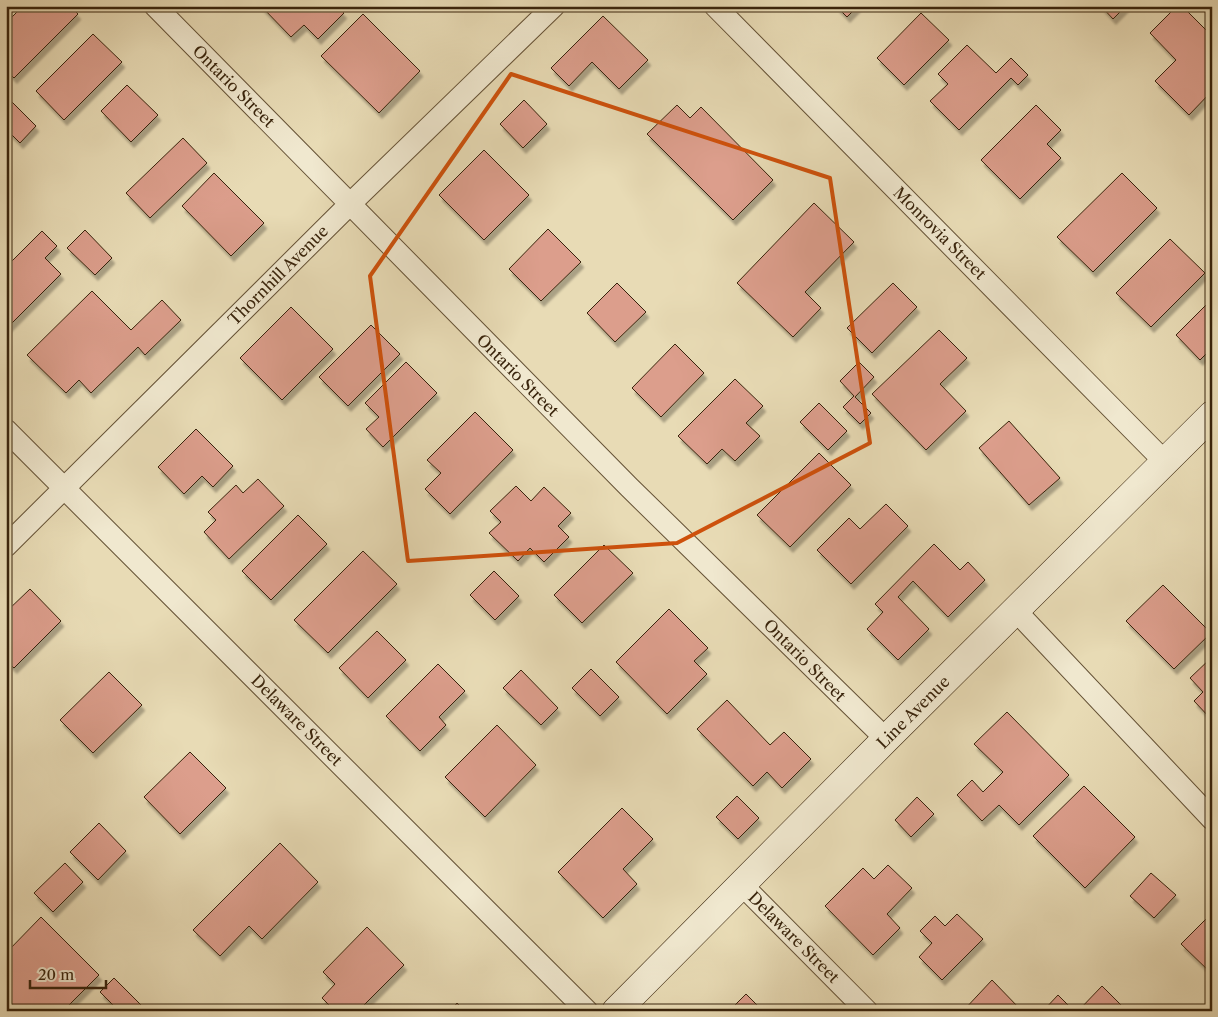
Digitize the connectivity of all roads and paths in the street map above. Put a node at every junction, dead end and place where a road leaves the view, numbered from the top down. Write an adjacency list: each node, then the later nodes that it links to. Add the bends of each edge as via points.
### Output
1 (155, 6): 4 (street, Ontario Street)
2 (554, 6): 4 (street, Thornhill Avenue)
3 (715, 6): 7 (street, Monrovia Street)
4 (350, 204): 8 (street, Thornhill Avenue); 11 (street, Ontario Street, via 629,487)
5 (1212, 415): 7 (main road, Line Avenue)
6 (6, 430): 8 (street, Delaware Street)
7 (1164, 461): 10 (main road, Line Avenue)
8 (64, 488): 9 (street, Thornhill Avenue); 14 (street, Delaware Street)
9 (6, 546)
10 (1015, 610): 11 (main road, Line Avenue); 12 (street)
11 (886, 739): 13 (main road, Line Avenue)
12 (1212, 819)
13 (741, 884): 15 (main road, Line Avenue); 16 (street, Delaware Street)
14 (587, 1011)
15 (616, 1011)
16 (867, 1011)

